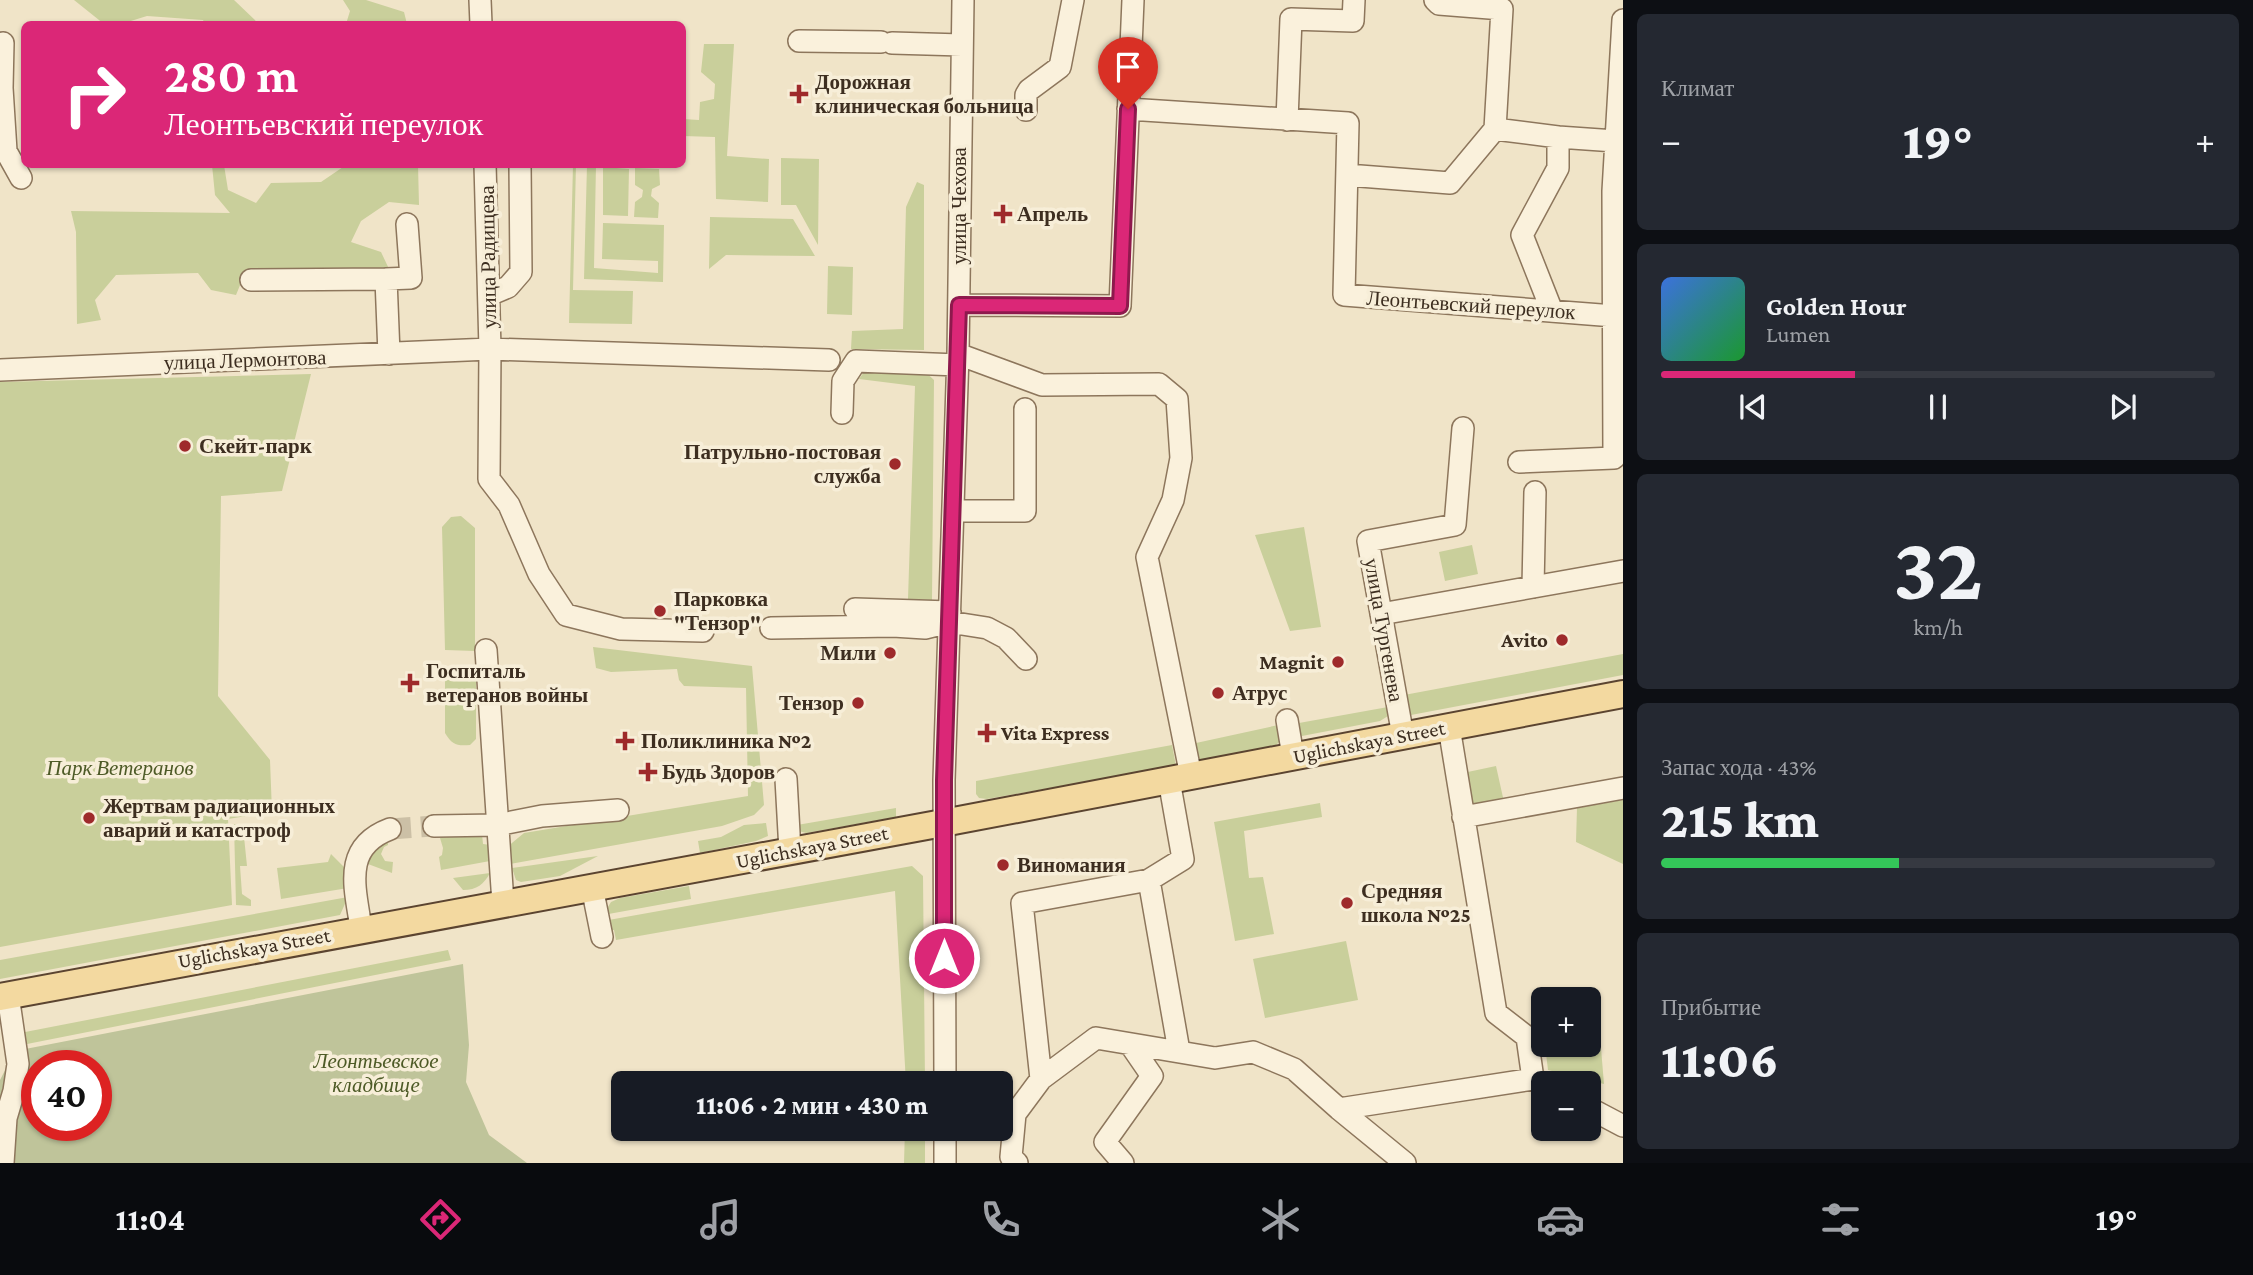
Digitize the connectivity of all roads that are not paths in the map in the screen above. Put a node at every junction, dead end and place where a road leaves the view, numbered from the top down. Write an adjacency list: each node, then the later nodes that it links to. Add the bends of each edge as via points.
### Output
1 (480, 0): 8 (street)
2 (963, 0): 11 (street, улица Чехова)
3 (1073, 0): 14 (street, via 1060,67 1029,90)
4 (1133, 0): 13 (street)
5 (1353, 0): 15 (street, via 1353,21 1291,19)
6 (1435, 0): 16 (street, via 1502,9)
7 (1623, 20): 18 (street)
8 (481, 21)
9 (799, 41): 11 (street)
10 (4, 43): 12 (street)
11 (962, 45): 28 (street, улица Чехова)
12 (1, 88): 22 (street, via 6,151)
13 (1128, 109): 15 (street, Леонтьевский переулок); 28 (street, via 1120,306)
14 (1026, 110)
15 (1287, 120): 21 (street, Леонтьевский переулок, via 1348,122)
16 (1495, 129): 17 (street); 21 (street, via 1450,183)
17 (1559, 137): 18 (street); 29 (street, via 1558,168 1522,235)
18 (1615, 141): 23 (street)
19 (485, 168): 27 (street, улица Радищева)
20 (520, 168): 27 (street, via 521,272 508,286)
21 (1347, 174): 29 (street, Леонтьевский переулок, via 1344,295)
22 (21, 178)
23 (1618, 191): 30 (street)
24 (408, 224): 25 (street, via 411,278)
25 (386, 279): 26 (street); 32 (street)
26 (251, 280)
27 (489, 295): 31 (street, улица Радищева)
28 (959, 305): 34 (street, улица Чехова)
29 (1552, 311): 30 (street, Леонтьевский переулок)
30 (1614, 316): 36 (street)
31 (490, 349): 32 (street, улица Лермонтова); 33 (street, улица Лермонтова); 49 (street, улица Радищева, via 489,479 509,505 539,574 566,615 621,629)
32 (389, 354): 35 (street, улица Лермонтова)
33 (829, 360)
34 (958, 360): 38 (street, via 856,361 843,381); 42 (street, улица Чехова); 57 (street, via 1042,385 1159,384 1177,399 1181,458 1173,500 1147,557)
35 (0, 370)
36 (1618, 390): 40 (street, via 1614,458)
37 (1025, 409): 42 (street, via 1025,511)
38 (842, 412)
39 (1463, 428): 46 (street, улица Тургенева, via 1455,524 1368,541)
40 (1519, 462)
41 (1535, 492): 44 (street)
42 (953, 511): 47 (street, улица Чехова)
43 (1623, 571): 44 (street)
44 (1533, 587): 46 (street)
45 (855, 609): 47 (street)
46 (1381, 614): 55 (street, улица Тургенева)
47 (949, 617): 48 (street, via 925,628); 51 (street, via 1006,638); 62 (street, улица Чехова)
48 (771, 628)
49 (703, 631)
50 (486, 650): 63 (street)
51 (1026, 659)
52 (1623, 694): 54 (main road, Uglichskaya Street)
53 (1287, 720): 56 (street)
54 (1448, 727): 55 (main road, Uglichskaya Street); 61 (street)
55 (1403, 736): 56 (main road, Uglichskaya Street)
56 (1293, 756): 57 (main road, Uglichskaya Street)
57 (1180, 778): 62 (main road, Uglichskaya Street); 67 (street, via 1183,859)
58 (786, 779): 66 (street)
59 (1623, 788): 61 (street)
60 (618, 810): 63 (street)
61 (1463, 817): 76 (street, via 1496,1013 1527,1037)
62 (943, 823): 66 (main road, Uglichskaya Street); 75 (street, улица Чехова)
63 (497, 825): 64 (street); 69 (street)
64 (434, 826)
65 (390, 829): 70 (street, via 376,834 360,850 356,863)
66 (790, 851): 68 (main road, Uglichskaya Street)
67 (1149, 880): 74 (street); 77 (street, via 1022,903)
68 (592, 887): 69 (main road, Uglichskaya Street); 71 (street)
69 (503, 903): 70 (main road, Uglichskaya Street)
70 (361, 928): 72 (main road, Uglichskaya Street)
71 (602, 937)
72 (4, 996): 86 (street, via 18,1064 6,1118)
73 (1130, 1044): 74 (street); 77 (street, via 1096,1038); 89 (street, via 1152,1076 1105,1142)
74 (1179, 1051): 80 (street, via 1215,1058 1253,1052 1294,1069)
75 (945, 1071)
76 (1535, 1071)
77 (1041, 1079): 79 (street)
78 (1531, 1083): 80 (street)
79 (1013, 1108)
80 (1339, 1109): 85 (street)
81 (1601, 1114): 82 (street)
82 (1623, 1126)
83 (945, 1141): 87 (street)
84 (1010, 1141): 88 (street, via 1011,1157)
85 (1378, 1155): 90 (street)
86 (3, 1163)
87 (945, 1163)
88 (1017, 1163)
89 (1123, 1163)
90 (1405, 1163)

